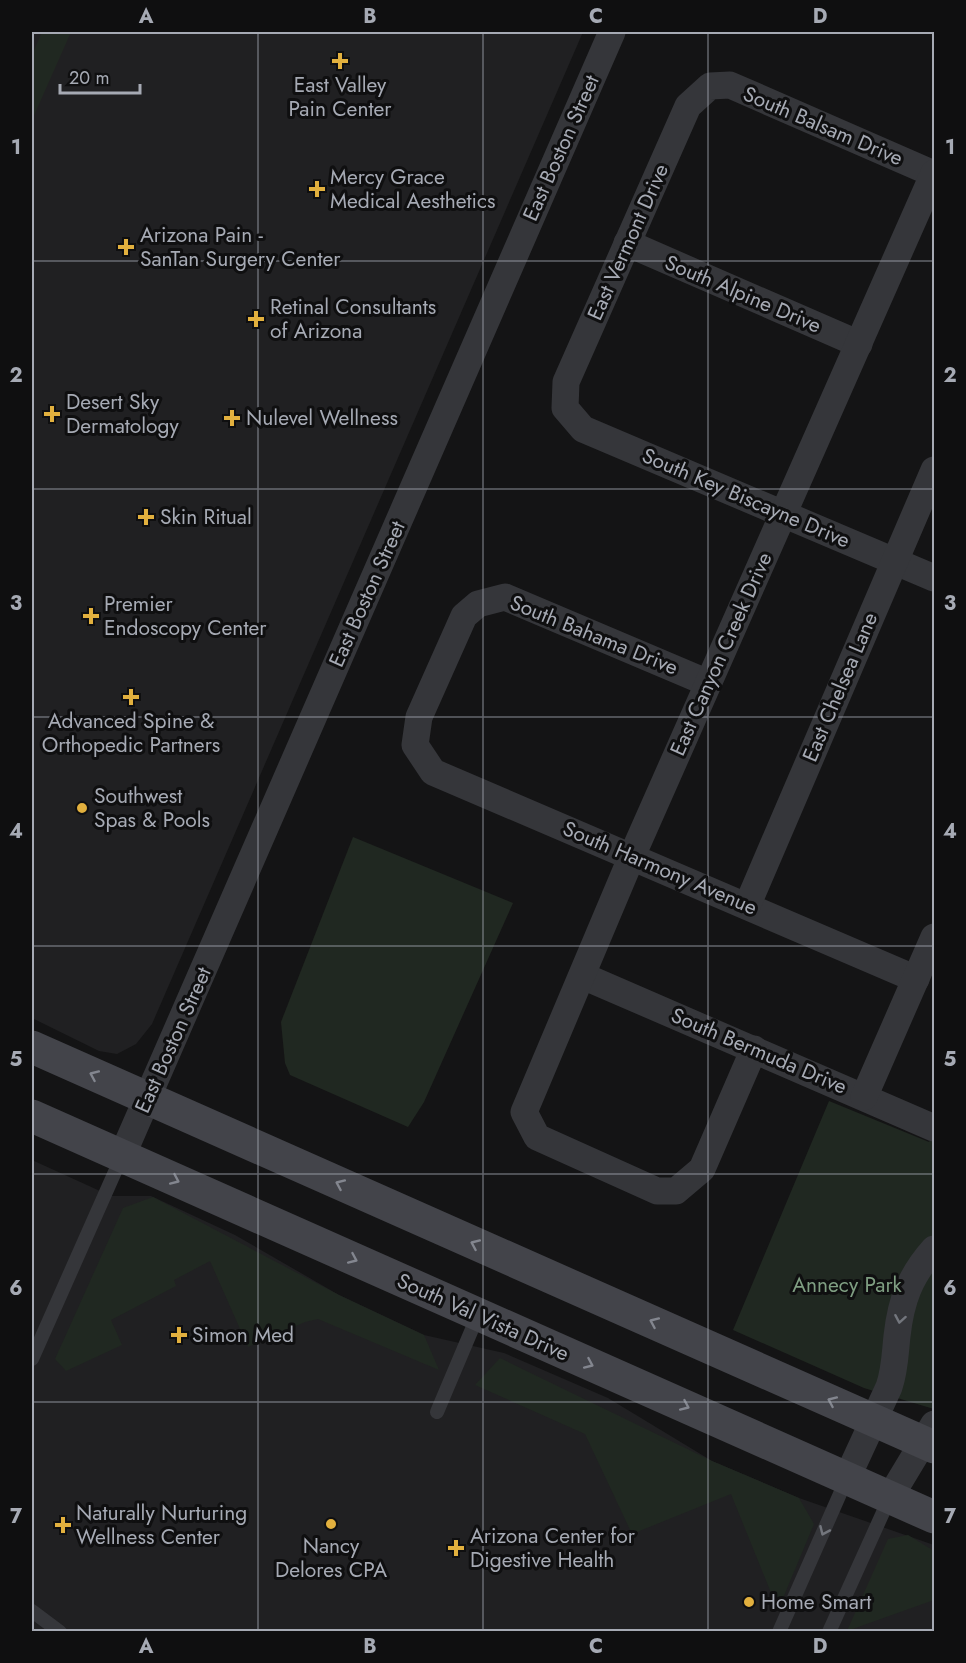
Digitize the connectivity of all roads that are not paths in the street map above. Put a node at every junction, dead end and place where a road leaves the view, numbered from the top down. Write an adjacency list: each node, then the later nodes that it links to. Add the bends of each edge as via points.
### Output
1 (612, 32): 21 (street, East Boston Street)
2 (710, 86): 3 (street, South Balsam Drive, via 730,86); 4 (street, East Vermont Drive, via 688,106)
3 (934, 173): 5 (street, East Canyon Creek Drive)
4 (627, 243): 5 (street, South Alpine Drive); 6 (street, East Vermont Drive, via 566,382)
5 (859, 344): 8 (street, East Canyon Creek Drive)
6 (565, 408): 8 (street, South Key Biscayne Drive, via 584,429)
7 (934, 470): 9 (street, East Chelsea Lane)
8 (783, 515): 9 (street, South Key Biscayne Drive); 11 (street, East Canyon Creek Drive)
9 (894, 561): 10 (street, South Key Biscayne Drive); 14 (street, East Chelsea Lane)
10 (934, 578)
11 (708, 683): 12 (street, South Bahama Drive, via 505,597 478,604 464,615 419,717); 13 (street, East Canyon Creek Drive)
12 (415, 745): 13 (street, South Harmony Avenue, via 433,772)
13 (632, 856): 14 (street, South Harmony Avenue); 16 (street, East Canyon Creek Drive)
14 (747, 906): 17 (street, South Harmony Avenue)
15 (934, 937): 17 (street)
16 (583, 976): 19 (street, South Bermuda Drive); 19 (street, East Canyon Creek Drive, via 524,1112 537,1137 657,1191 676,1191 702,1169)
17 (916, 979): 20 (street)
18 (32, 1047): 21 (main road, one-way to 18)
19 (754, 1049): 20 (street, South Bermuda Drive)
20 (864, 1097): 23 (street, South Bermuda Drive)
21 (147, 1099): 24 (street, East Boston Street); 29 (main road, one-way to 21)
22 (32, 1116): 24 (main road, South Val Vista Drive)
23 (934, 1128)
24 (122, 1156): 26 (main road, South Val Vista Drive, one-way to 26); 27 (lane)
25 (934, 1249): 29 (street, one-way to 29, via 909,1284 901,1311 894,1372)
26 (478, 1315): 28 (lane); 31 (main road, South Val Vista Drive, one-way to 31)
27 (32, 1359)
28 (437, 1412)
29 (873, 1419): 30 (main road); 31 (street)
30 (931, 1438): 32 (street)
31 (847, 1478): 32 (main road, South Val Vista Drive); 36 (lane, one-way to 36)
32 (890, 1497): 33 (main road, South Val Vista Drive); 37 (lane)
33 (934, 1517)
34 (32, 1611): 35 (lane)
35 (60, 1632)
36 (779, 1632)
37 (829, 1632)

